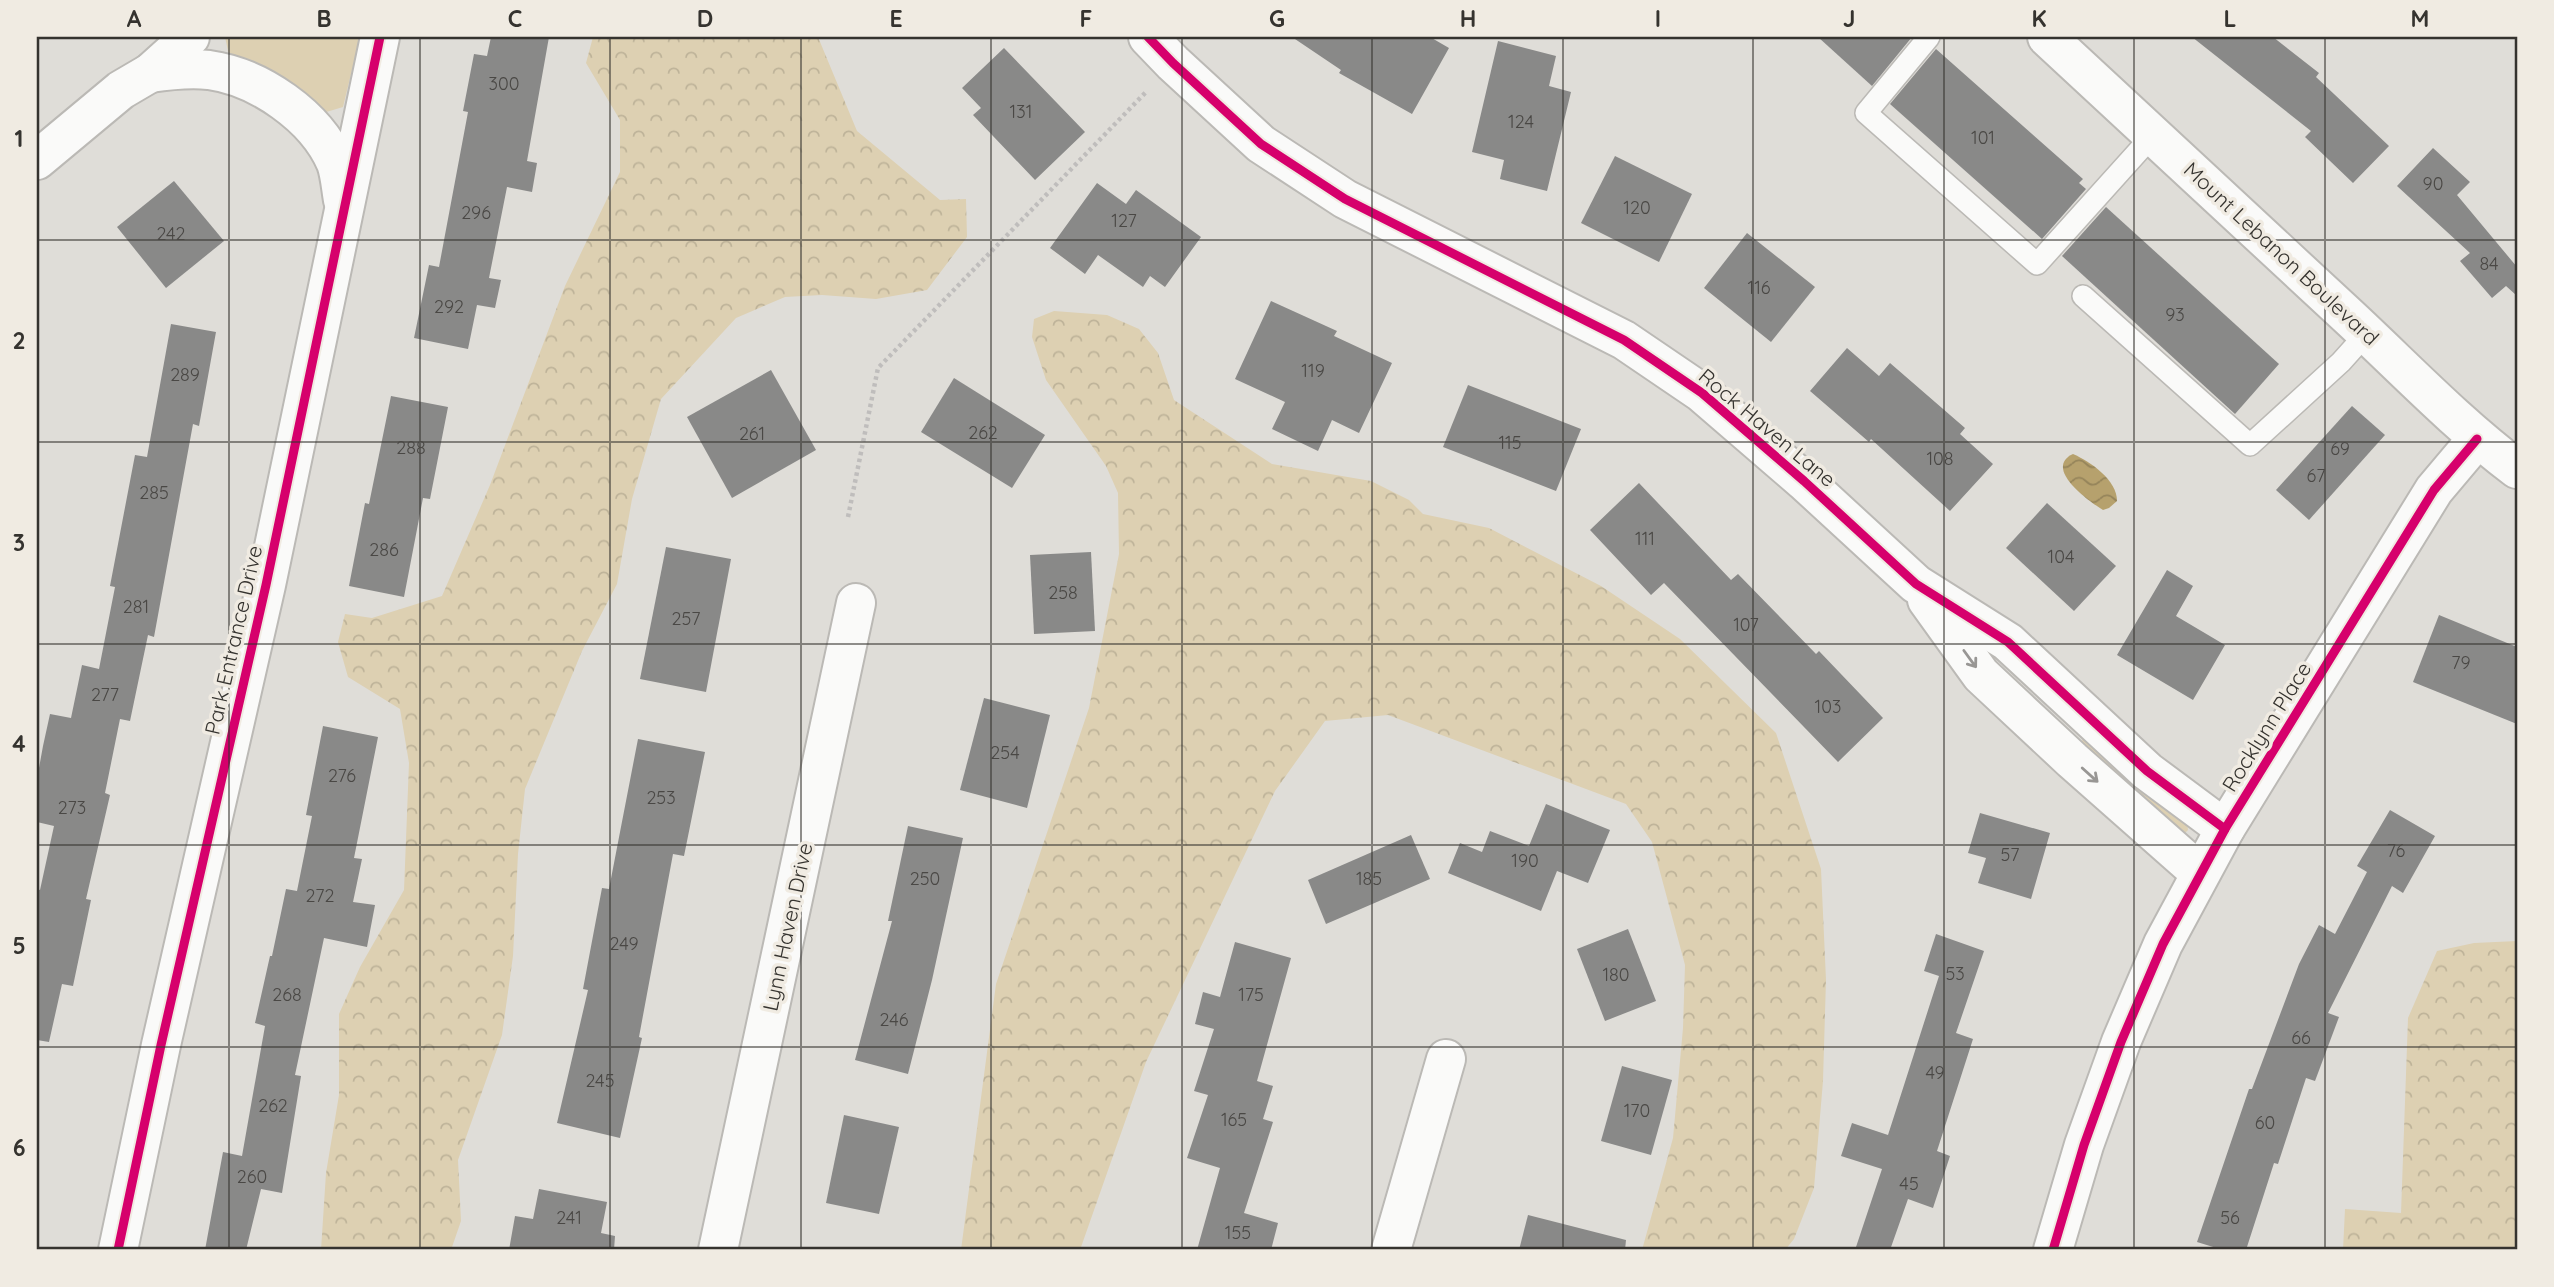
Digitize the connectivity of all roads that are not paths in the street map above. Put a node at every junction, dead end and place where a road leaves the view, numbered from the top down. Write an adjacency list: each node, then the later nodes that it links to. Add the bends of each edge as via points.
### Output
1 (190, 37): 6 (street)
2 (380, 37): 9 (street, Park Entrance Drive)
3 (1928, 37): 7 (lane, via 1866,113 2037,264)
4 (2048, 37): 7 (street, Mount Lebanon Boulevard)
5 (1161, 50): 14 (street, Rock Haven Lane, via 1261,144 1345,199 1624,340 1702,393)
6 (150, 73): 8 (street, via 121,90); 9 (street, Park Entrance Drive, via 211,71 243,78 279,98 311,125 336,164)
7 (2153, 135): 11 (street, Mount Lebanon Boulevard)
8 (37, 160)
9 (344, 206): 21 (street, Park Entrance Drive, via 266,585 160,1045)
10 (2083, 296): 11 (lane, via 2250,445)
11 (2367, 333): 12 (street, Mount Lebanon Boulevard)
12 (2477, 439): 13 (street, Mount Lebanon Boulevard); 18 (street, Rocklynn Place, via 2434,490)
13 (2517, 469)
14 (1916, 584): 16 (street, Rock Haven Lane, via 2008,642); 17 (street, Rock Haven Lane, one-way to 17, via 1981,675)
15 (856, 603): 22 (street, Lynn Haven Drive)
16 (2069, 699): 17 (street); 18 (street, Rock Haven Lane, via 2147,771)
17 (2039, 729): 19 (street, Rock Haven Lane, one-way to 19)
18 (2225, 829): 19 (street, Rocklynn Place)
19 (2200, 873): 24 (street, Rocklynn Place, via 2121,1042)
20 (1446, 1059): 23 (street)
21 (118, 1250)
22 (718, 1250)
23 (1391, 1250)
24 (2053, 1250)

